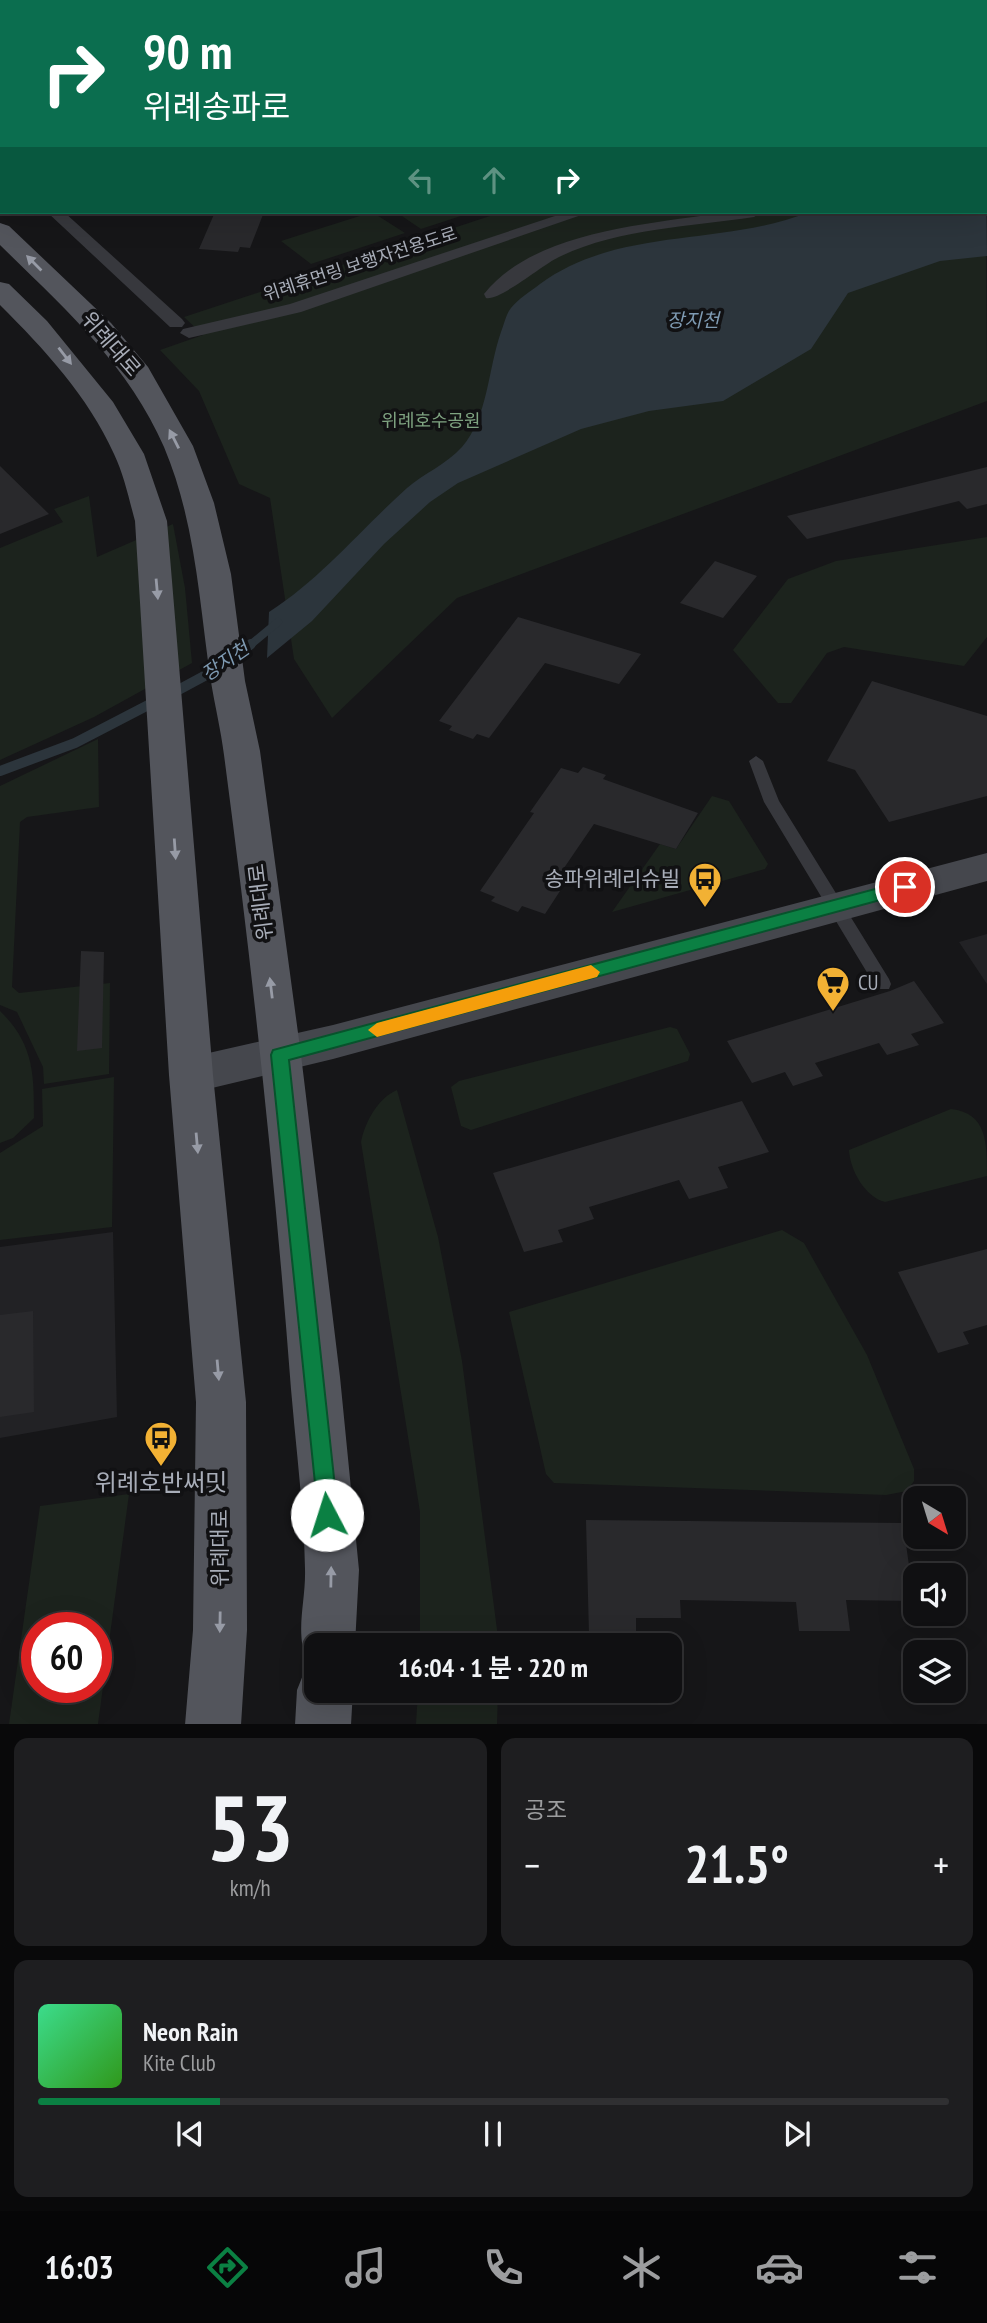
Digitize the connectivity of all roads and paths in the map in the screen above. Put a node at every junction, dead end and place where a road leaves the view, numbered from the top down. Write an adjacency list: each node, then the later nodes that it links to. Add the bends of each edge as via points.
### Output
1 (57, 214): 2 (street, 위례휴먼링 보행자전용도로, via 183,328 295,308)
2 (576, 214)
3 (738, 214): 6 (street, via 592,237 542,258)
4 (0, 230): 11 (main road, 위례대로, one-way to 4, via 242,751 215,574 199,503 178,446 138,373 101,329)
5 (0, 290): 12 (main road, 위례대로, one-way to 12, via 57,345 90,389 129,455 151,521)
6 (492, 294)
7 (756, 761): 9 (lane, via 772,802)
8 (987, 867): 9 (main road)
9 (835, 906): 10 (lane); 11 (main road)
10 (883, 984)
11 (280, 1055): 12 (main road); 13 (main road, 위례대로, one-way to 11, via 332,1570)
12 (191, 1075): 15 (main road, 위례대로, one-way to 15, via 220,1402 220,1630)
13 (328, 1633)
14 (324, 1703): 16 (main road)
15 (213, 1724)
16 (323, 1724)

